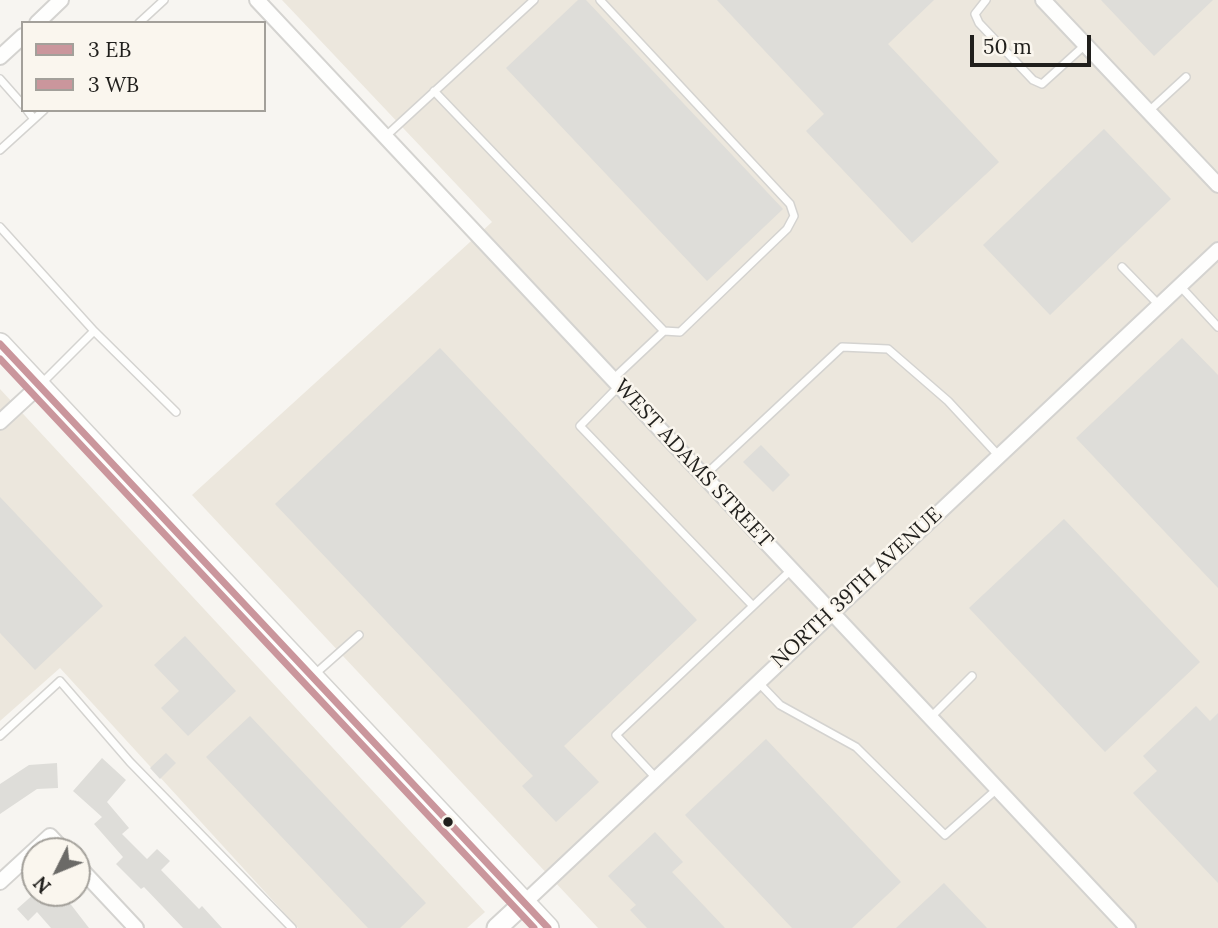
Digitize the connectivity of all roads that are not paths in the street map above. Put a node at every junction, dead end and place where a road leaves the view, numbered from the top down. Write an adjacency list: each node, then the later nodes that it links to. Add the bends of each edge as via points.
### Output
1 (61, 0): 8 (street)
2 (164, 0): 9 (lane)
3 (257, 0): 21 (street, WEST ADAMS STREET)
4 (534, 0): 15 (lane)
5 (600, 0): 31 (lane, via 793,210 787,229 680,332)
6 (986, 0): 11 (lane, via 975,14 979,23 1033,80 1042,83)
7 (1042, 0): 11 (street)
8 (39, 21)
9 (141, 21)
10 (21, 38): 12 (street)
11 (1085, 45): 19 (street)
12 (0, 57)
13 (1186, 77): 19 (lane)
14 (0, 79): 16 (lane)
15 (434, 92): 21 (lane); 31 (lane)
16 (21, 103)
17 (29, 112): 20 (lane)
18 (42, 112): 20 (lane)
19 (1149, 112): 23 (street)
20 (34, 119): 22 (lane)
21 (385, 137): 33 (street, WEST ADAMS STREET)
22 (0, 150)
23 (1218, 185)
24 (0, 227): 30 (lane)
25 (1218, 250): 27 (street, NORTH 39TH AVENUE)
26 (1122, 267): 28 (lane)
27 (1180, 286): 28 (street, NORTH 39TH AVENUE); 29 (lane)
28 (1159, 305): 37 (street, NORTH 39TH AVENUE)
29 (1218, 327)
30 (94, 331): 34 (lane); 35 (lane)
31 (664, 331): 33 (lane)
32 (0, 344): 34 (main road)
33 (616, 382): 38 (street, WEST ADAMS STREET); 40 (lane, via 580,426)
34 (39, 386): 36 (street); 43 (main road)
35 (176, 412)
36 (0, 422)
37 (998, 455): 38 (lane, via 948,401 888,349 842,347); 41 (street, NORTH 39TH AVENUE)
38 (704, 476): 39 (street, WEST ADAMS STREET)
39 (792, 569): 40 (lane); 41 (street, WEST ADAMS STREET)
40 (753, 606): 48 (lane, via 616,735)
41 (831, 612): 45 (street, NORTH 39TH AVENUE); 46 (street, WEST ADAMS STREET)
42 (359, 635): 43 (lane)
43 (312, 676): 53 (main road)
44 (972, 676): 46 (lane)
45 (758, 682): 48 (street, NORTH 39TH AVENUE); 49 (lane, via 780,705 856,747 945,835)
46 (931, 717): 49 (street, WEST ADAMS STREET)
47 (0, 736): 55 (lane, via 60,681 130,762)
48 (656, 778): 53 (street, NORTH 39TH AVENUE)
49 (998, 789): 58 (street, WEST ADAMS STREET)
50 (21, 863): 52 (street)
51 (91, 880): 54 (street)
52 (0, 882)
53 (524, 903): 56 (street, NORTH 39TH AVENUE); 57 (main road)
54 (136, 928)
55 (292, 928)
56 (497, 928)
57 (548, 928)
58 (1128, 928)

